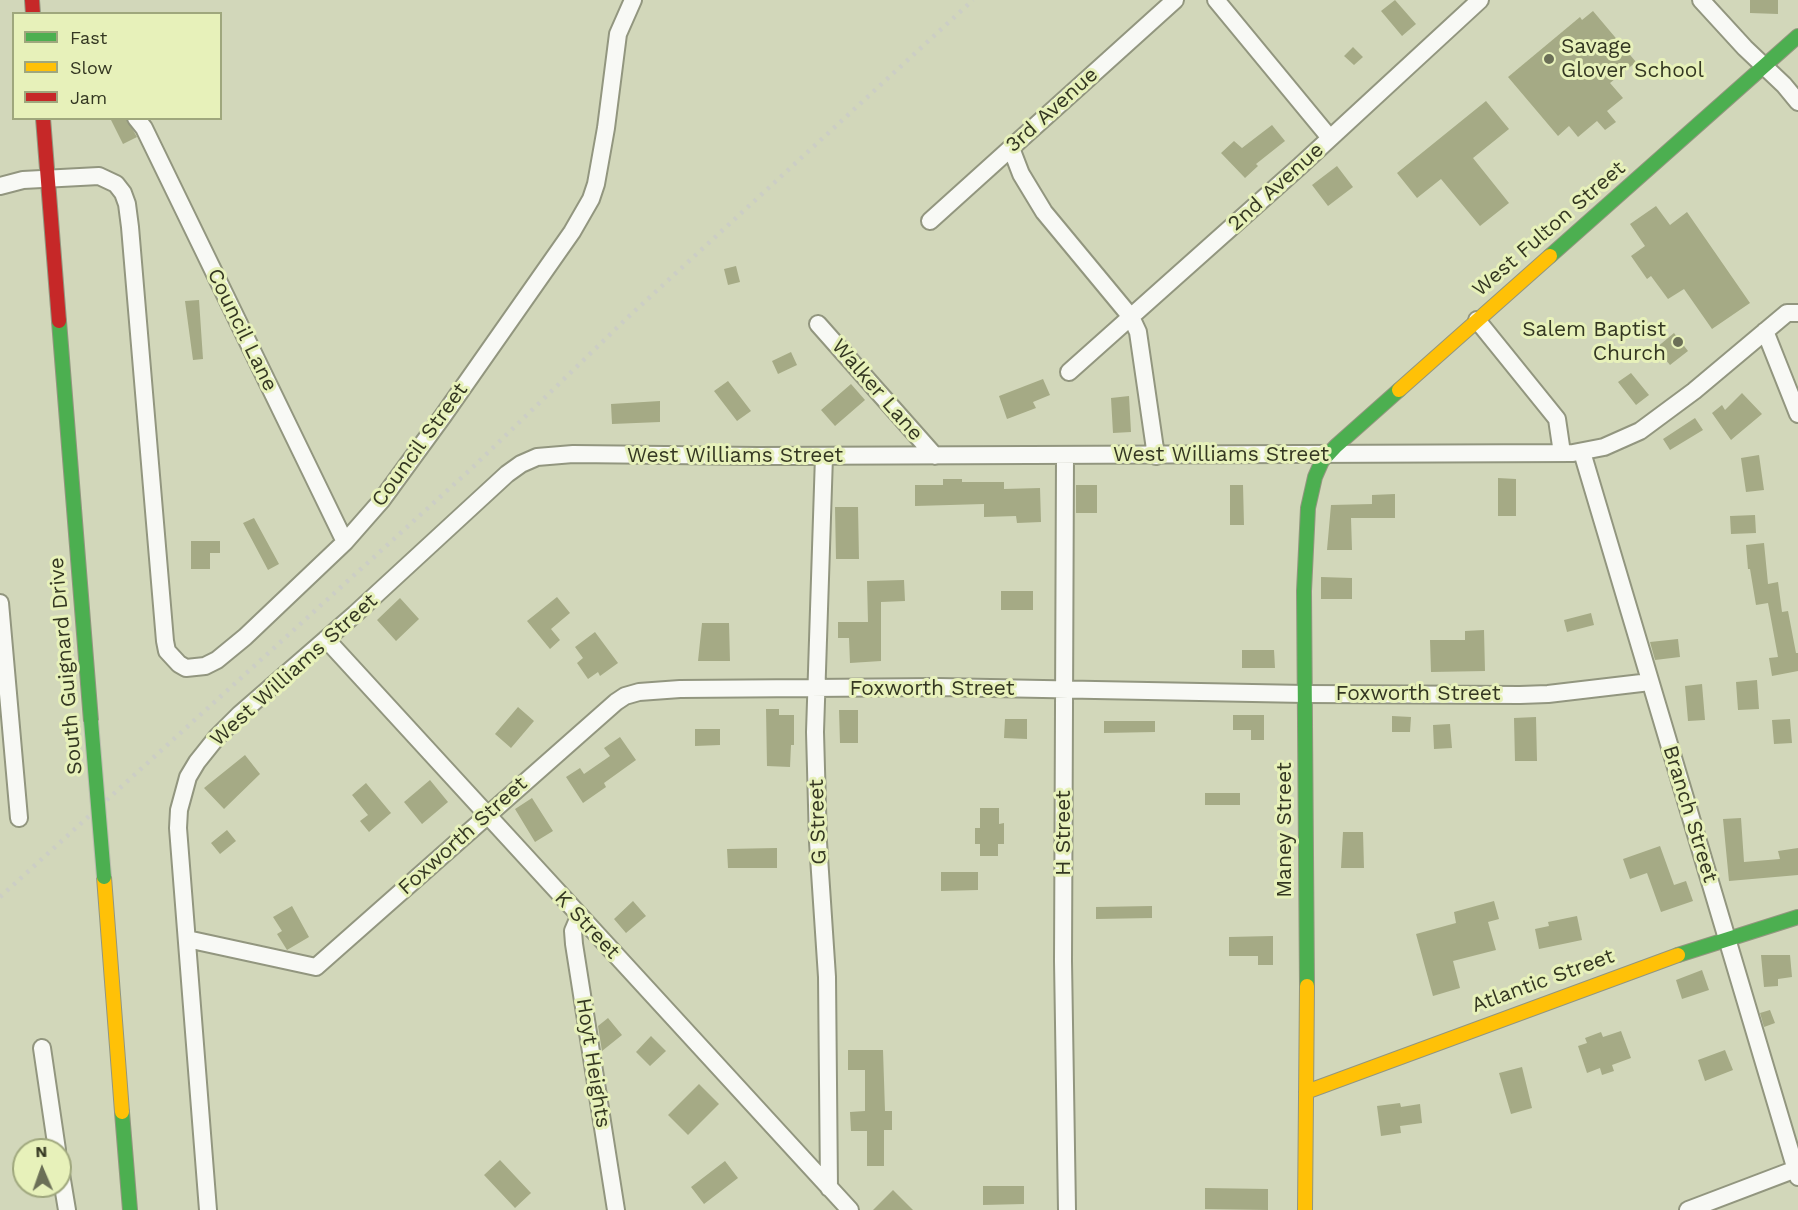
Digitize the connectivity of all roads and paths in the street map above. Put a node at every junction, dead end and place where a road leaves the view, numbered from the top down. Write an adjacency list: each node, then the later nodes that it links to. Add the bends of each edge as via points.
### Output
1 (633, 0): 30 (street, Council Street, via 618,34 600,168 591,199 443,416 381,501)
2 (1175, 0): 12 (street, 3rd Avenue)
3 (1216, 0): 11 (street)
4 (1480, 0): 11 (street, 2nd Avenue)
5 (1701, 0): 7 (street)
6 (1798, 36): 7 (main road, West Fulton Street)
7 (1764, 67): 8 (street); 18 (main road, West Fulton Street)
8 (1798, 102)
9 (43, 120): 13 (main road, South Guignard Drive)
10 (138, 120): 30 (street, Council Lane)
11 (1330, 138): 17 (street, 2nd Avenue)
12 (1011, 148): 15 (street, 3rd Avenue); 17 (street, via 1021,174 1044,212)
13 (48, 178): 14 (street); 30 (street, Council Street, via 99,176 116,184 128,204 165,641 172,658 186,668 217,660); 49 (main road, South Guignard Drive, bridge)
14 (0, 186)
15 (930, 221)
16 (1794, 309): 20 (street, West Williams Street)
17 (1131, 317): 21 (street, 2nd Avenue); 29 (street, via 1138,332)
18 (1477, 320): 24 (street, via 1557,419); 25 (main road, West Fulton Street)
19 (818, 324): 27 (street, Walker Lane)
20 (1765, 331): 22 (street); 23 (street, West Williams Street, via 1640,431)
21 (1069, 372)
22 (1798, 414)
23 (1582, 452): 24 (street, West Williams Street); 33 (street, Branch Street)
24 (1562, 453): 25 (street, West Williams Street)
25 (1328, 454): 29 (street, West Williams Street); 36 (main road, Maney Street, via 1315,477 1308,508)
26 (824, 456): 27 (street, West Williams Street); 32 (street, West Williams Street, via 573,454 537,458 507,474); 34 (street, G Street)
27 (935, 456): 28 (street, West Williams Street)
28 (1065, 456): 29 (street, West Williams Street); 35 (street, H Street)
29 (1156, 456)
30 (345, 542)
31 (0, 603): 37 (street)
32 (326, 639): 38 (street, K Street); 43 (street, West Williams Street, via 240,714 217,737 188,777 178,828)
33 (1650, 682): 36 (street, Foxworth Street, via 1548,694); 42 (street, Branch Street)
34 (817, 689): 35 (street, Foxworth Street); 38 (street, Foxworth Street, via 680,689 625,696); 48 (street, G Street, via 818,842 827,977)
35 (1065, 690): 36 (street, Foxworth Street); 53 (street, H Street, via 1063,961)
36 (1305, 694): 45 (main road, Maney Street)
37 (5, 731): 39 (street)
38 (486, 815): 40 (street, K Street); 43 (street, Foxworth Street, via 316,967)
39 (19, 818)
40 (579, 917): 48 (street, K Street); 51 (street, Hoyt Heights, via 573,931 574,944)
41 (1798, 917): 42 (main road, Atlantic Street)
42 (1727, 938): 45 (main road, Atlantic Street); 47 (street, Branch Street)
43 (187, 939): 50 (street, West Williams Street)
44 (42, 1048): 46 (street)
45 (1306, 1092): 54 (main road, Maney Street)
46 (55, 1138)
47 (1797, 1173): 55 (street)
48 (829, 1188): 52 (street, K Street)
49 (130, 1210)
50 (208, 1210)
51 (616, 1210)
52 (850, 1210)
53 (1067, 1210)
54 (1305, 1210)
55 (1688, 1210)

